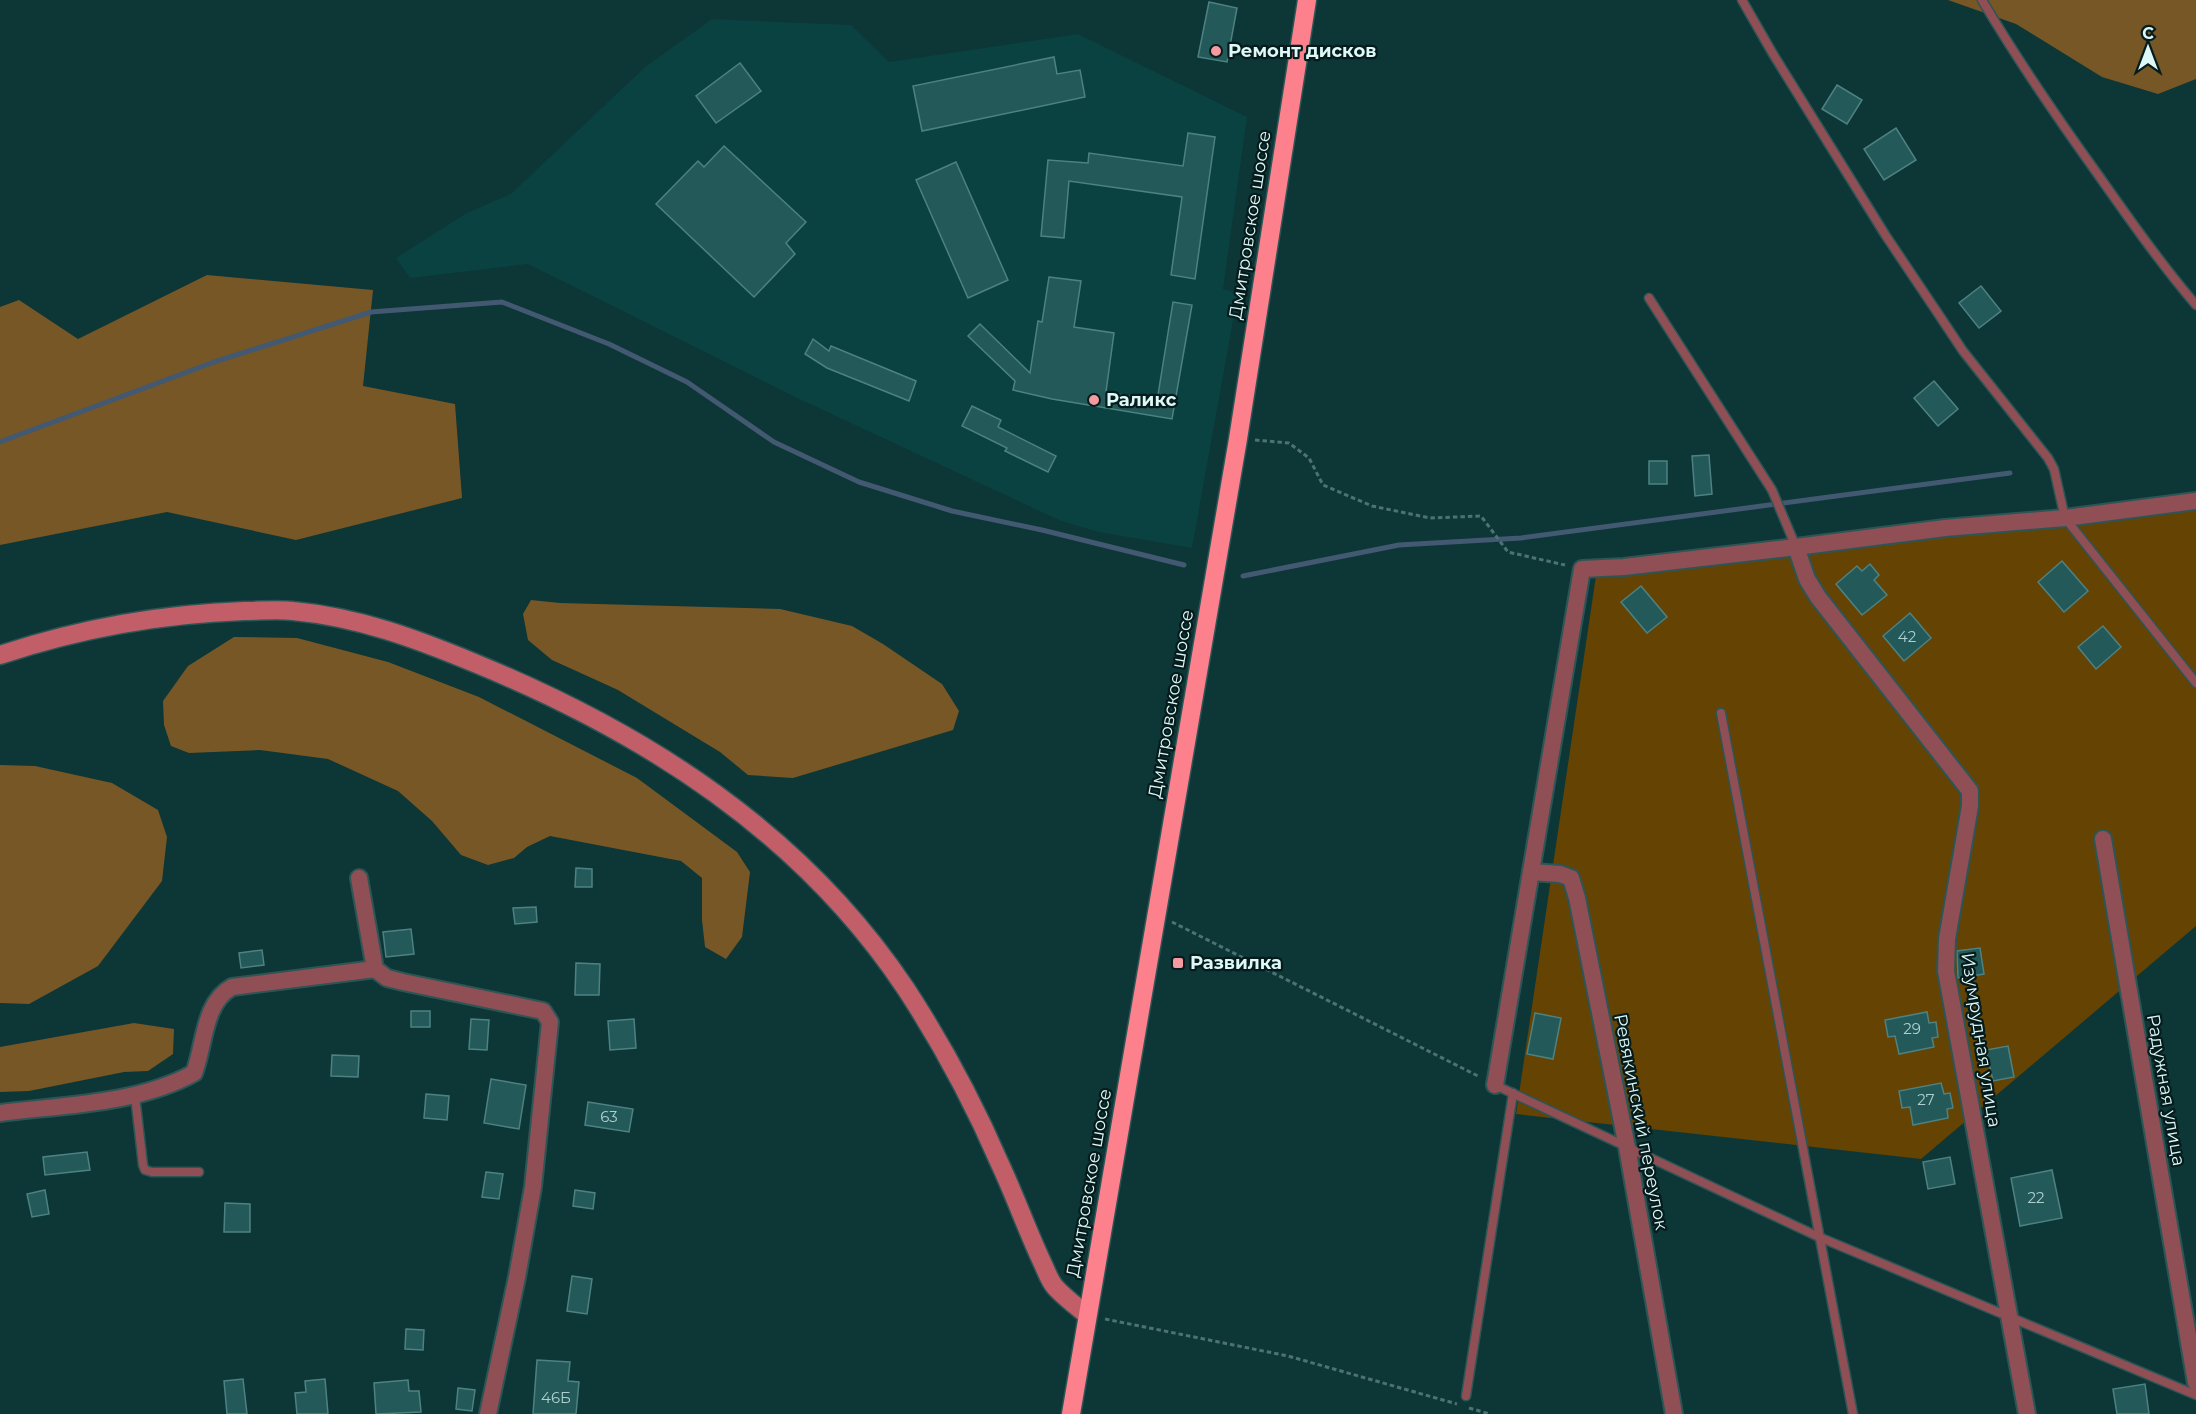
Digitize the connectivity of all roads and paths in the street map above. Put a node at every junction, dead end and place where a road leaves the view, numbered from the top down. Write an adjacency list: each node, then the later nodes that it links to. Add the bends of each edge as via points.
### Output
1 (1307, 0): 6 (highway, Дмитровское шоссе)
2 (1742, 0): 8 (lane, via 1916,282 1963,351 2048,458 2055,470)
3 (1982, 0): 5 (lane, via 2053,112)
4 (1649, 298): 9 (lane, via 1772,490)
5 (2196, 305)
6 (1238, 439): 10 (path, via 1289,443 1309,458 1323,484 1372,506 1430,518 1481,516 1508,552); 17 (highway, Дмитровское шоссе)
7 (2196, 501): 8 (street)
8 (2065, 518): 9 (street); 12 (lane)
9 (1796, 547): 10 (street); 27 (street, Изумрудная улица, via 1818,597 1970,791 1947,939 1946,971)
10 (1582, 569): 15 (street)
11 (0, 655): 26 (street, via 124,623 207,612 290,610 351,619 422,641 540,690 642,745 730,803 796,859 855,921 906,989 954,1069 1053,1285)
12 (2196, 683)
13 (1721, 713): 25 (lane)
14 (2103, 840): 28 (street, Радужная улица)
15 (1531, 872): 19 (street); 23 (street, Ревякинский переулок, via 1571,878)
16 (358, 878): 18 (street)
17 (1157, 915): 19 (path); 26 (highway, Дмитровское шоссе)
18 (375, 969): 21 (street, via 232,987 223,992 210,1011 194,1073); 33 (street, via 387,978 403,982 543,1011 550,1022 533,1187)
19 (1495, 1085): 20 (lane)
20 (1513, 1093): 23 (lane); 30 (lane)
21 (135, 1096): 22 (street); 24 (lane, via 145,1170)
22 (0, 1113)
23 (1627, 1147): 25 (lane); 36 (street, Ревякинский переулок)
24 (199, 1172)
25 (1819, 1237): 27 (lane); 37 (lane)
26 (1087, 1316): 31 (path, via 1288,1356); 34 (highway, Дмитровское шоссе)
27 (2009, 1316): 29 (lane); 38 (street, Изумрудная улица)
28 (2196, 1383)
29 (2196, 1395)
30 (1466, 1396)
31 (1457, 1404)
32 (1468, 1408): 35 (path)
33 (488, 1414)
34 (1071, 1414)
35 (1490, 1414)
36 (1674, 1414)
37 (1853, 1414)
38 (2027, 1414)

